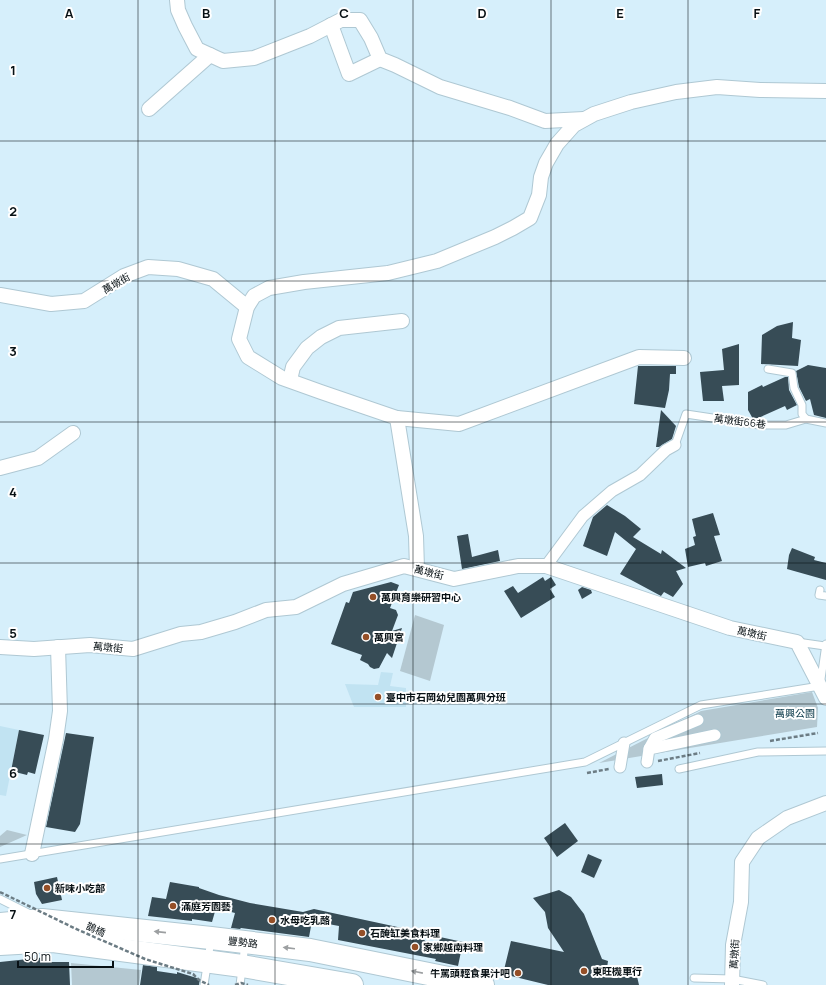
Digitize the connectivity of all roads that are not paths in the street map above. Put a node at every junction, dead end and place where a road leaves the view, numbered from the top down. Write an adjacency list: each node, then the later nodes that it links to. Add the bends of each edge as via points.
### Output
1 (177, 0): 3 (street, via 178,10 197,49)
2 (331, 25): 3 (street, via 254,58 223,61); 4 (street, via 341,20 360,20); 4 (street, via 349,74)
3 (210, 55): 6 (street)
4 (380, 59): 7 (street, via 440,87 545,121)
5 (826, 92): 7 (street, via 710,88 631,102 594,114)
6 (149, 109)
7 (584, 120): 9 (street, via 574,125 557,144 546,163 539,196 530,218 513,228 437,261 353,278 269,288 254,296)
8 (0, 295): 9 (street, 萬墩街, via 50,304 84,301 124,276 148,267 178,269 213,279)
9 (247, 306): 13 (street, via 239,340 248,357 282,378)
10 (402, 321): 13 (street, via 339,328 321,337 307,348 293,367)
11 (684, 358): 14 (street, via 639,356 459,424)
12 (768, 369): 15 (lane, via 792,373 794,388)
13 (290, 380): 14 (street)
14 (397, 418): 21 (street, via 416,536)
15 (806, 419): 16 (lane, 萬墩街66巷); 18 (lane, 萬墩街66巷, via 786,425 759,425 686,414)
16 (826, 423)
17 (72, 433): 19 (street, via 38,458)
18 (675, 446): 20 (street, via 666,450 640,476 612,492 583,516)
19 (0, 468)
20 (546, 566): 21 (street, 萬墩街, via 518,566 454,579); 24 (street, 萬墩街, via 730,628)
21 (417, 569): 27 (street, 萬墩街, via 404,566 343,584 296,607 266,610 201,632 181,634 133,649 90,645)
22 (820, 590): 23 (lane, via 819,595)
23 (826, 596)
24 (797, 642): 25 (lane); 28 (street)
25 (825, 645): 28 (lane)
26 (0, 647): 27 (street, 萬墩街)
27 (58, 647): 38 (street, via 60,711)
28 (824, 690): 31 (lane, via 701,705)
29 (698, 720): 32 (street, via 655,738)
30 (715, 735): 32 (street)
31 (624, 743): 35 (street); 38 (lane, via 585,762)
32 (649, 749): 34 (street)
33 (826, 751): 36 (lane, via 758,752)
34 (647, 762)
35 (620, 767)
36 (679, 770)
37 (826, 803): 49 (street, 萬墩街, via 787,818 758,838 742,862 741,902 733,945)
38 (32, 854): 39 (lane)
39 (0, 859)
40 (0, 899): 41 (lane)
41 (42, 920): 42 (main road, 豐勢路); 43 (main road, 豐勢路, one-way to 41)
42 (0, 924)
43 (211, 938): 44 (main road, 豐勢路); 46 (lane)
44 (245, 942): 48 (lane); 52 (main road, 豐勢路, one-way to 44, via 314,951)
45 (0, 944): 46 (main road, via 53,941)
46 (208, 962): 48 (main road); 50 (lane)
47 (694, 978): 49 (lane)
48 (241, 980): 51 (main road)
49 (732, 982): 53 (lane)
50 (204, 985)
51 (352, 985)
52 (483, 985)
53 (763, 985)

